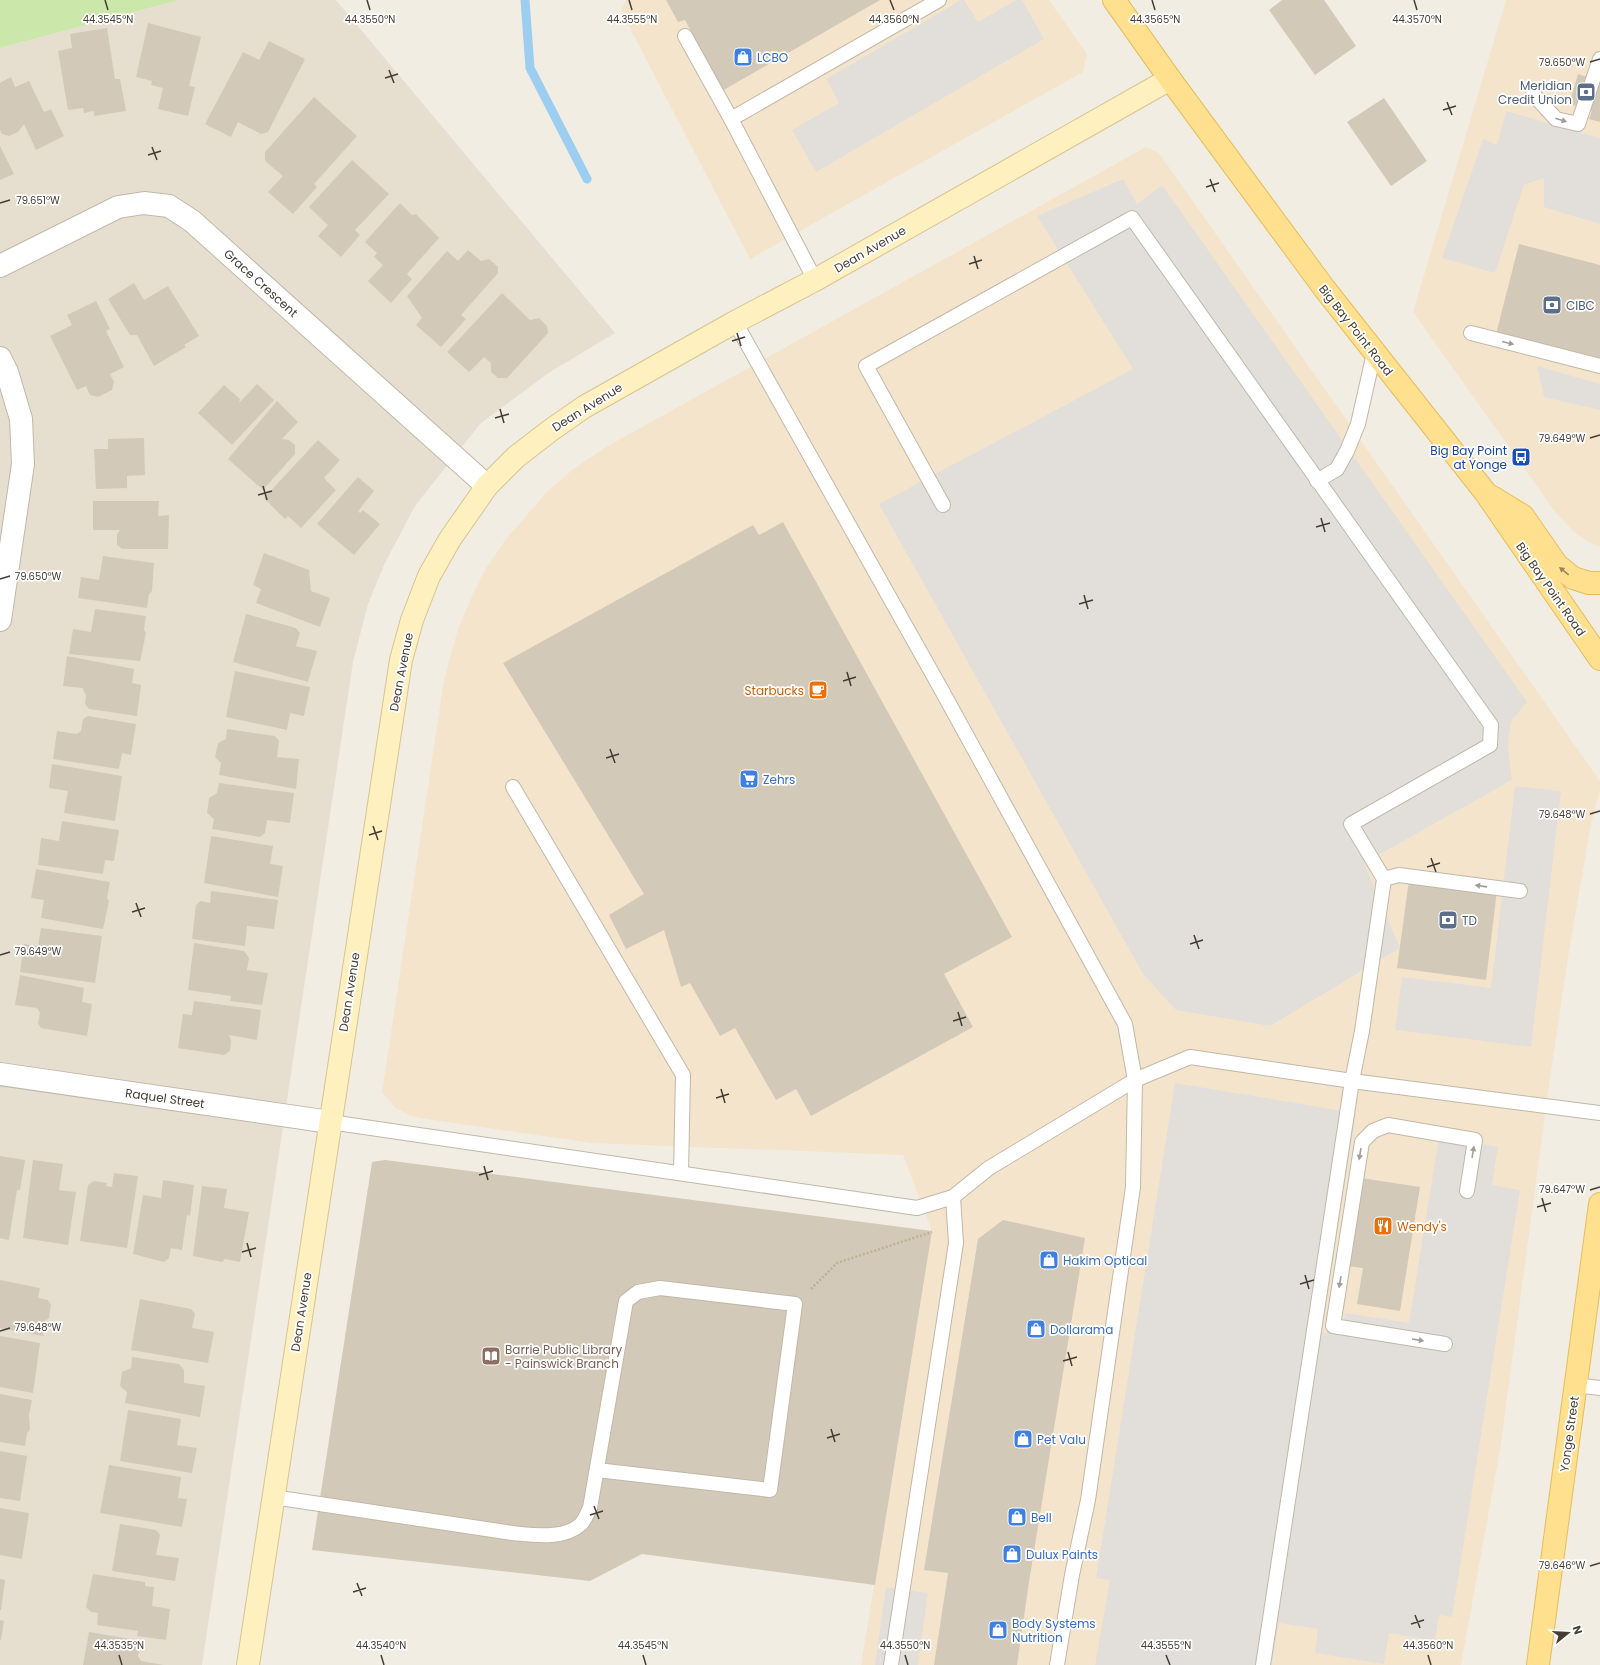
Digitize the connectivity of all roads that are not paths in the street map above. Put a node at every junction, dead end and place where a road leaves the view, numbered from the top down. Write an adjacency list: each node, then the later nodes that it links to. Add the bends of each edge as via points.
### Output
1 (939, 0): 7 (lane)
2 (1114, 0): 5 (main road, Big Bay Point Road)
3 (685, 36): 7 (lane)
4 (1600, 59): 6 (lane, one-way to 4, via 1556,119 1578,124)
5 (1170, 79): 9 (street, Dean Avenue); 12 (main road, Big Bay Point Road)
6 (1533, 94)
7 (730, 119): 9 (lane)
8 (0, 266): 16 (street, Grace Crescent, via 118,207 144,203 169,206 192,221)
9 (815, 280): 10 (street, Dean Avenue)
10 (735, 322): 16 (street, Dean Avenue, via 584,407 516,457); 26 (lane, via 1125,1024)
11 (1471, 333): 14 (lane, one-way to 14)
12 (1374, 353): 15 (lane, via 1358,424 1347,451 1337,469); 17 (main road, Big Bay Point Road)
13 (0, 358): 20 (street, via 7,372 21,419 22,464)
14 (1600, 366)
15 (1318, 481): 18 (lane, via 1132,218 866,366); 23 (lane, via 1490,725 1490,745 1352,824)
16 (487, 486): 29 (street, Dean Avenue, via 450,539 429,576 412,620 401,660)
17 (1485, 492): 19 (main road, one-way to 17, via 1589,583 1573,578 1557,564 1523,516); 21 (main road, Big Bay Point Road)
18 (943, 505)
19 (1600, 583)
20 (0, 620)
21 (1600, 659)
22 (512, 787): 30 (lane, via 684,1075)
23 (1384, 879): 24 (lane, one-way to 23, via 1400,875); 27 (lane, via 1362,1031)
24 (1520, 891)
25 (0, 1074): 29 (street, Raquel Street)
26 (1135, 1080): 27 (lane, via 1190,1057); 32 (lane, via 989,1168); 41 (lane, via 1133,1187 1088,1500)
27 (1352, 1081): 28 (lane); 42 (lane)
28 (1600, 1113)
29 (330, 1122): 30 (lane); 38 (street, Dean Avenue)
30 (681, 1173): 32 (lane, via 917,1208)
31 (1467, 1191): 34 (lane, one-way to 34, via 1475,1140 1388,1125 1372,1131 1362,1142 1333,1326)
32 (953, 1197): 40 (lane, via 956,1243)
33 (1600, 1204): 35 (main road, Yonge Street)
34 (1445, 1344)
35 (1576, 1385): 36 (lane); 43 (main road, Yonge Street)
36 (1600, 1388)
37 (597, 1470): 37 (lane, via 626,1301 638,1292 660,1288 795,1304 770,1490); 38 (lane, via 590,1508 581,1524 565,1533 544,1536)
38 (273, 1497): 39 (street, Dean Avenue)
39 (248, 1665)
40 (891, 1665)
41 (1057, 1665)
42 (1263, 1665)
43 (1538, 1665)

